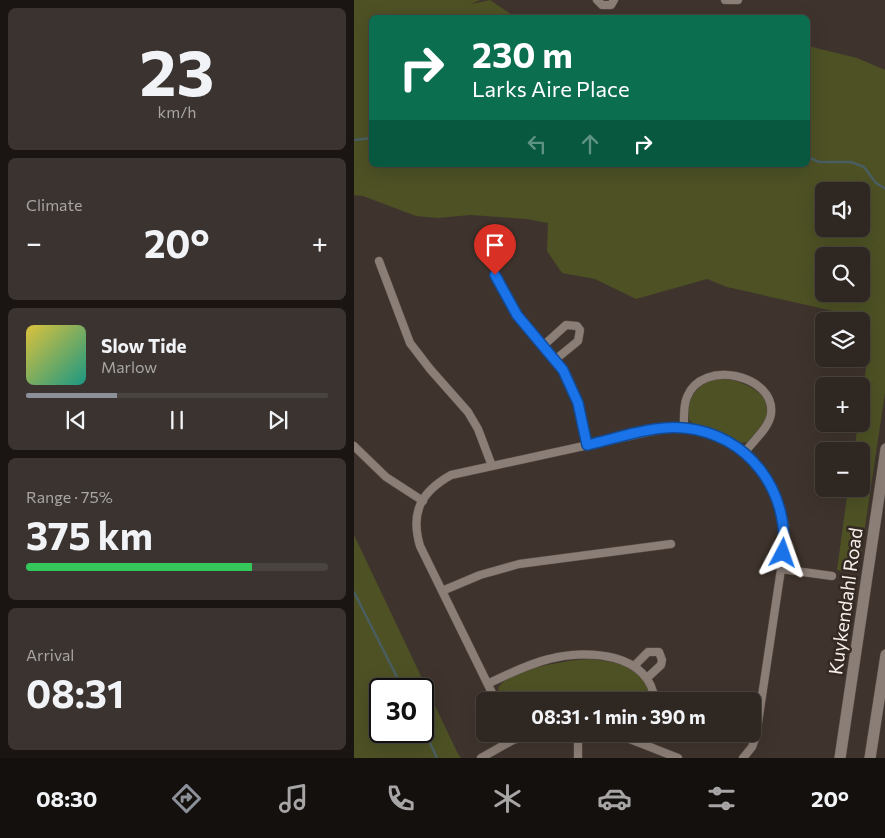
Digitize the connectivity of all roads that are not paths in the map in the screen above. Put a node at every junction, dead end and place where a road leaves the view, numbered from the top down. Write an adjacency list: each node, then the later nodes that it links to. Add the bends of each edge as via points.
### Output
1 (597, 0): 2 (street, via 602,5 611,5)
2 (614, 0)
3 (725, 0): 4 (street)
4 (738, 0)
5 (380, 261): 14 (street, via 410,343 468,412)
6 (495, 275): 7 (street, via 517,315)
7 (544, 345): 8 (street); 8 (street, via 566,325 577,326 580,330 578,341)
8 (556, 359): 10 (street, via 572,386)
9 (684, 428): 10 (street, via 650,431); 13 (street, via 716,435); 13 (street, via 687,397 699,382 723,374 742,378 764,392 771,406 769,422)
10 (587, 445): 14 (street)
11 (354, 446): 15 (street, via 386,477)
12 (885, 449): 33 (main road, Kuykendahl Road)
13 (745, 452): 17 (street, via 765,475 778,501 785,532)
14 (492, 466): 15 (street, via 451,475 430,490)
15 (423, 500): 19 (street, via 416,513 417,534)
16 (671, 544): 19 (street, via 519,564 480,575)
17 (781, 569): 18 (street); 32 (street, via 756,736)
18 (832, 576)
19 (442, 591): 23 (street)
20 (885, 655): 34 (main road)
21 (634, 665): 22 (street); 22 (street, via 648,652 659,652 660,666); 23 (street, via 614,658 570,656 532,664)
22 (647, 678): 25 (street)
23 (489, 683): 24 (street)
24 (492, 692)
25 (652, 692)
26 (505, 742): 29 (street)
27 (578, 742): 30 (street)
28 (649, 742): 31 (street)
29 (482, 758)
30 (578, 758)
31 (678, 758)
32 (743, 758)
33 (840, 758)
34 (870, 758)

